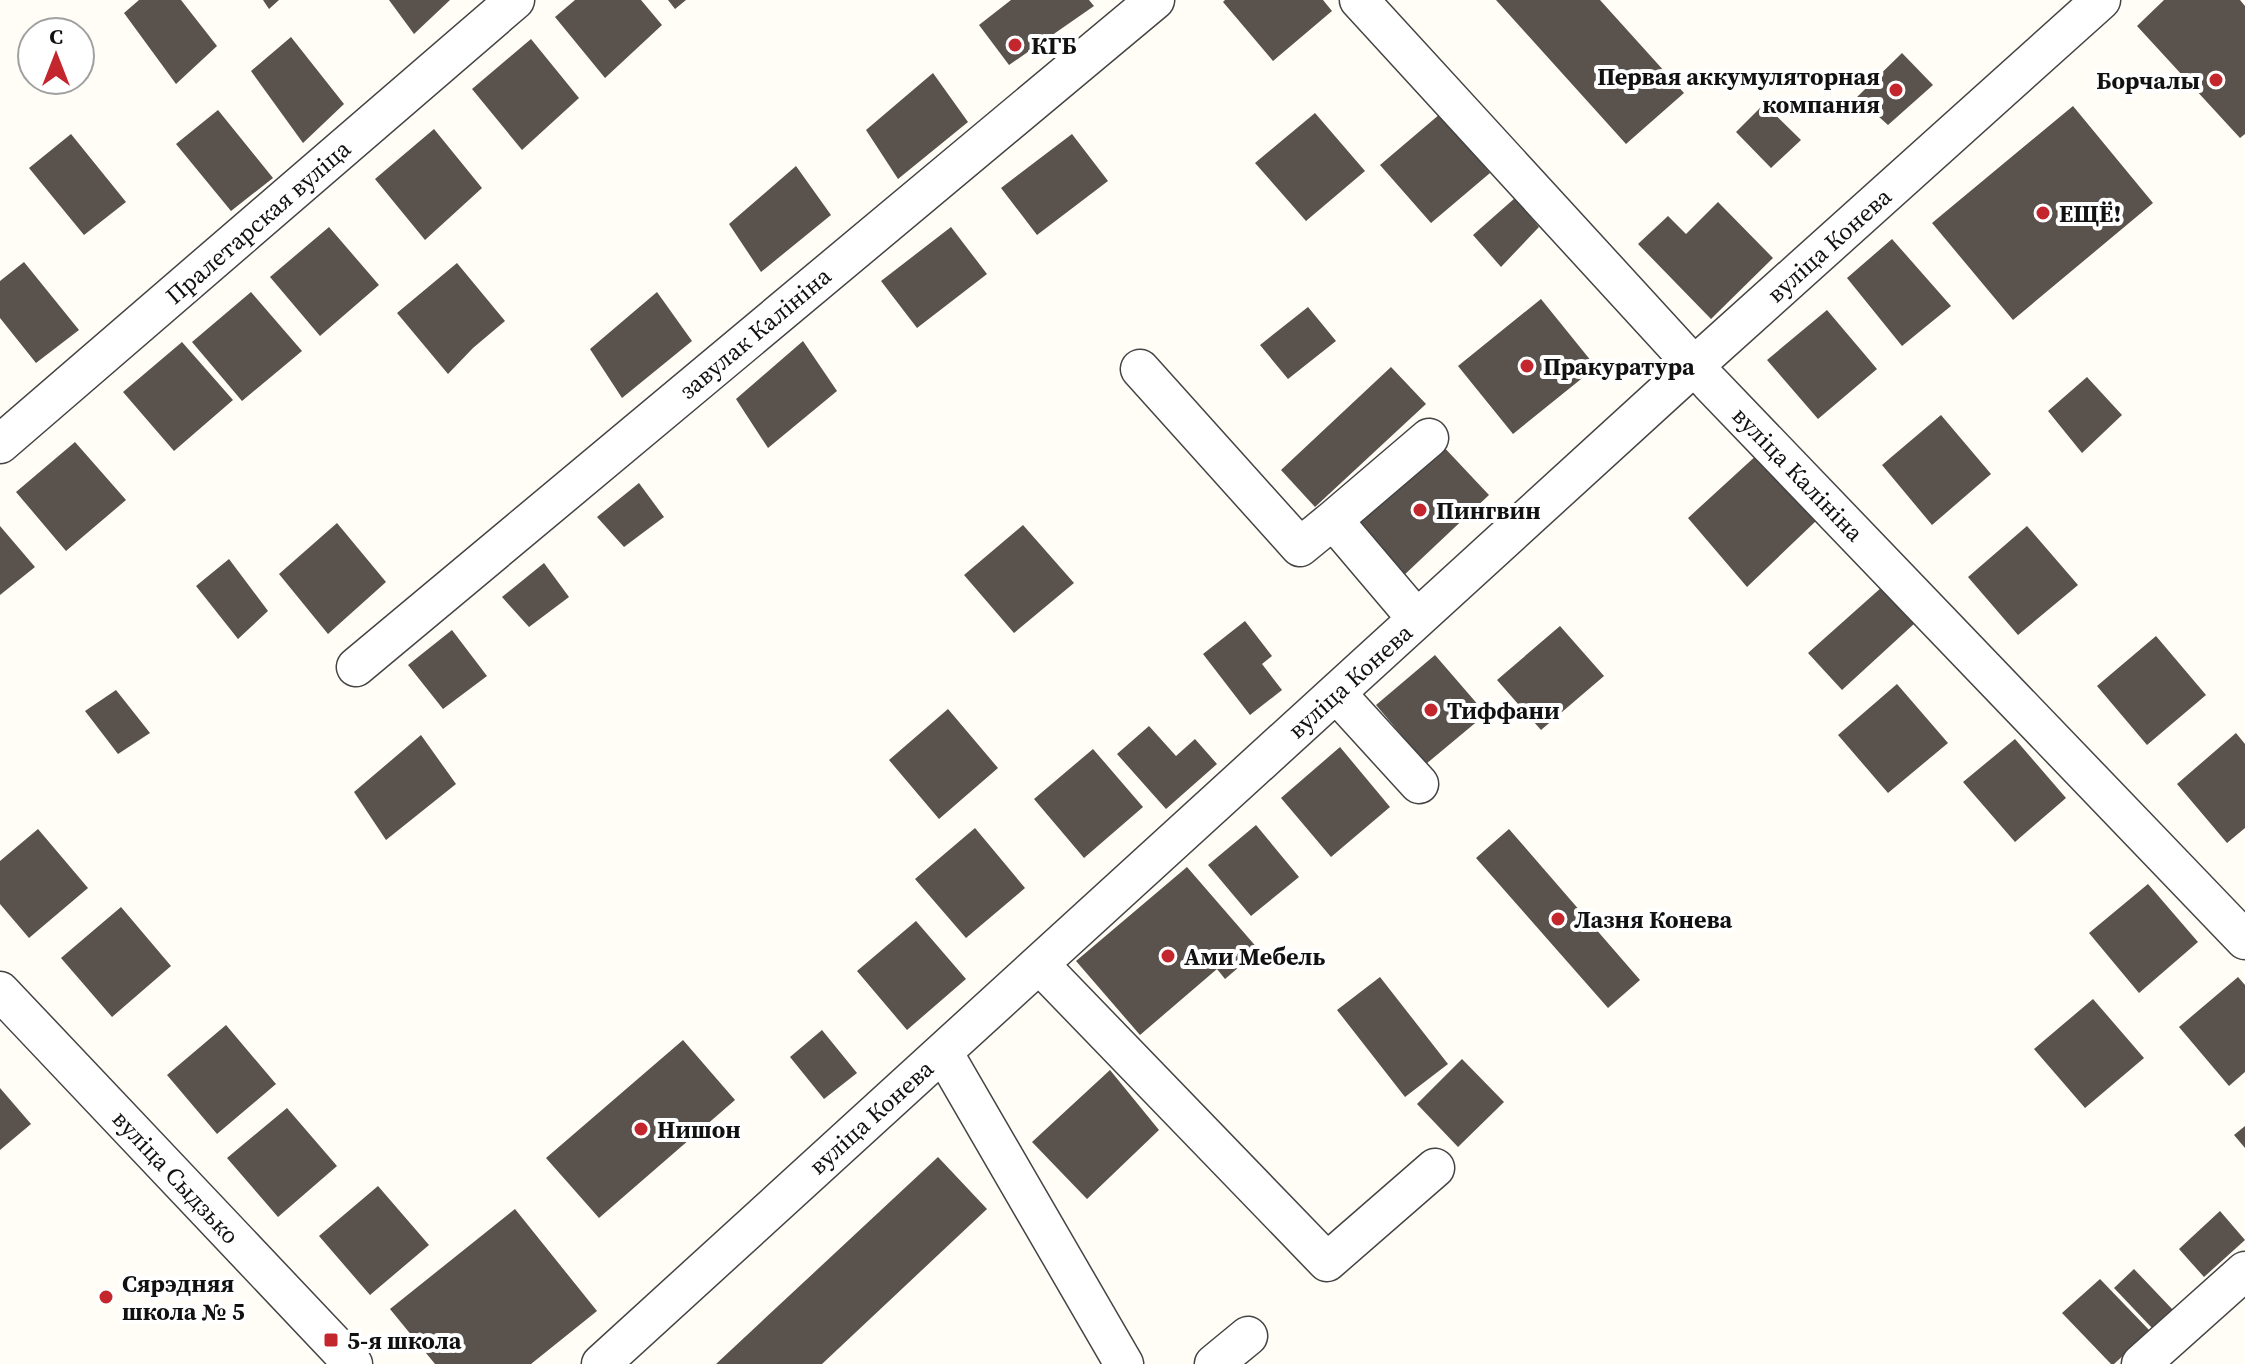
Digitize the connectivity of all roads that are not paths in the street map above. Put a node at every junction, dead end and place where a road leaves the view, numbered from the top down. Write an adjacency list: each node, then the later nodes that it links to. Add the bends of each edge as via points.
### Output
1 (515, 0): 8 (street, Пралетарская вуліца)
2 (1155, 0): 11 (street, завулак Калініна)
3 (1359, 0): 5 (street, вуліца Калініна)
4 (2101, 0): 5 (street, вуліца Конева)
5 (1694, 366): 10 (street, вуліца Конева); 14 (street, вуліца Калініна)
6 (1140, 369): 9 (street, via 1300,547)
7 (1429, 438): 9 (street)
8 (0, 444)
9 (1333, 520): 10 (street)
10 (1417, 619): 12 (street, вуліца Конева)
11 (356, 667)
12 (1336, 693): 13 (street); 15 (street, вуліца Конева)
13 (1419, 784)
14 (2245, 940)
15 (1039, 964): 17 (street, вуліца Конева); 18 (street, via 1327,1262)
16 (0, 991): 21 (street, вуліца Сыдзько)
17 (943, 1052): 22 (street, вуліца Конева); 23 (street)
18 (1435, 1168)
19 (2245, 1271): 25 (street)
20 (1248, 1336): 24 (street)
21 (353, 1364)
22 (601, 1364)
23 (1124, 1364)
24 (1214, 1364)
25 (2141, 1364)

